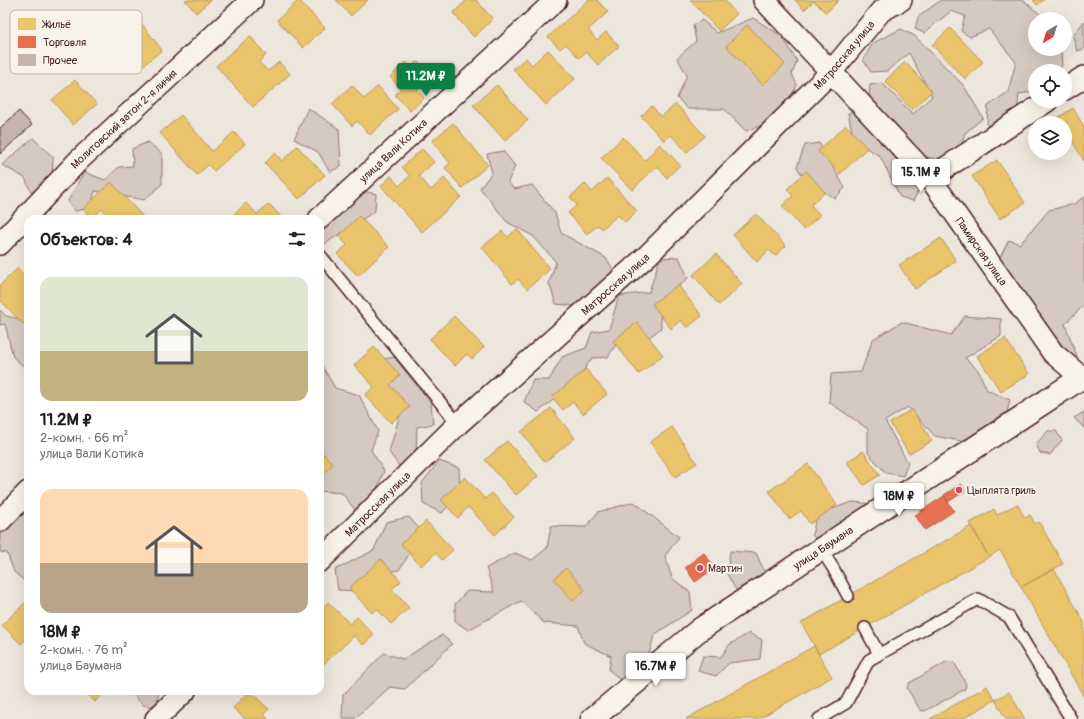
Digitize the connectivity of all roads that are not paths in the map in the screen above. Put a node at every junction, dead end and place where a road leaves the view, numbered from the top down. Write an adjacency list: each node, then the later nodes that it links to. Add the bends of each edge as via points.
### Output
1 (252, 0): 10 (street, Молитовский затон 2-я линия, via 78,160)
2 (556, 0): 11 (street, улица Вали Котика)
3 (764, 0): 5 (street, Памирская улица)
4 (901, 0): 5 (street, Матросская улица, via 881,11)
5 (831, 72): 9 (street, Памирская улица); 16 (street, Матросская улица, via 648,255)
6 (1084, 77): 7 (street)
7 (1072, 85)
8 (1036, 108): 9 (street)
9 (930, 178): 15 (street, Памирская улица, via 1053,353)
10 (27, 215)
11 (323, 215)
12 (24, 218): 13 (street, Молитовский затон 2-я линия)
13 (0, 244)
14 (324, 261): 16 (lane)
15 (1083, 378): 19 (street, улица Баумана)
16 (458, 424): 20 (street, Матросская улица)
17 (24, 496): 18 (street)
18 (0, 521)
19 (821, 549): 21 (lane); 26 (street, улица Баумана, via 699,630)
20 (324, 556)
21 (848, 596)
22 (865, 628): 23 (lane)
23 (879, 654): 27 (lane, via 869,660 846,703); 28 (lane, via 978,599 1009,617)
24 (181, 695): 25 (street)
25 (156, 719)
26 (592, 719)
27 (819, 719)
28 (1071, 719)

